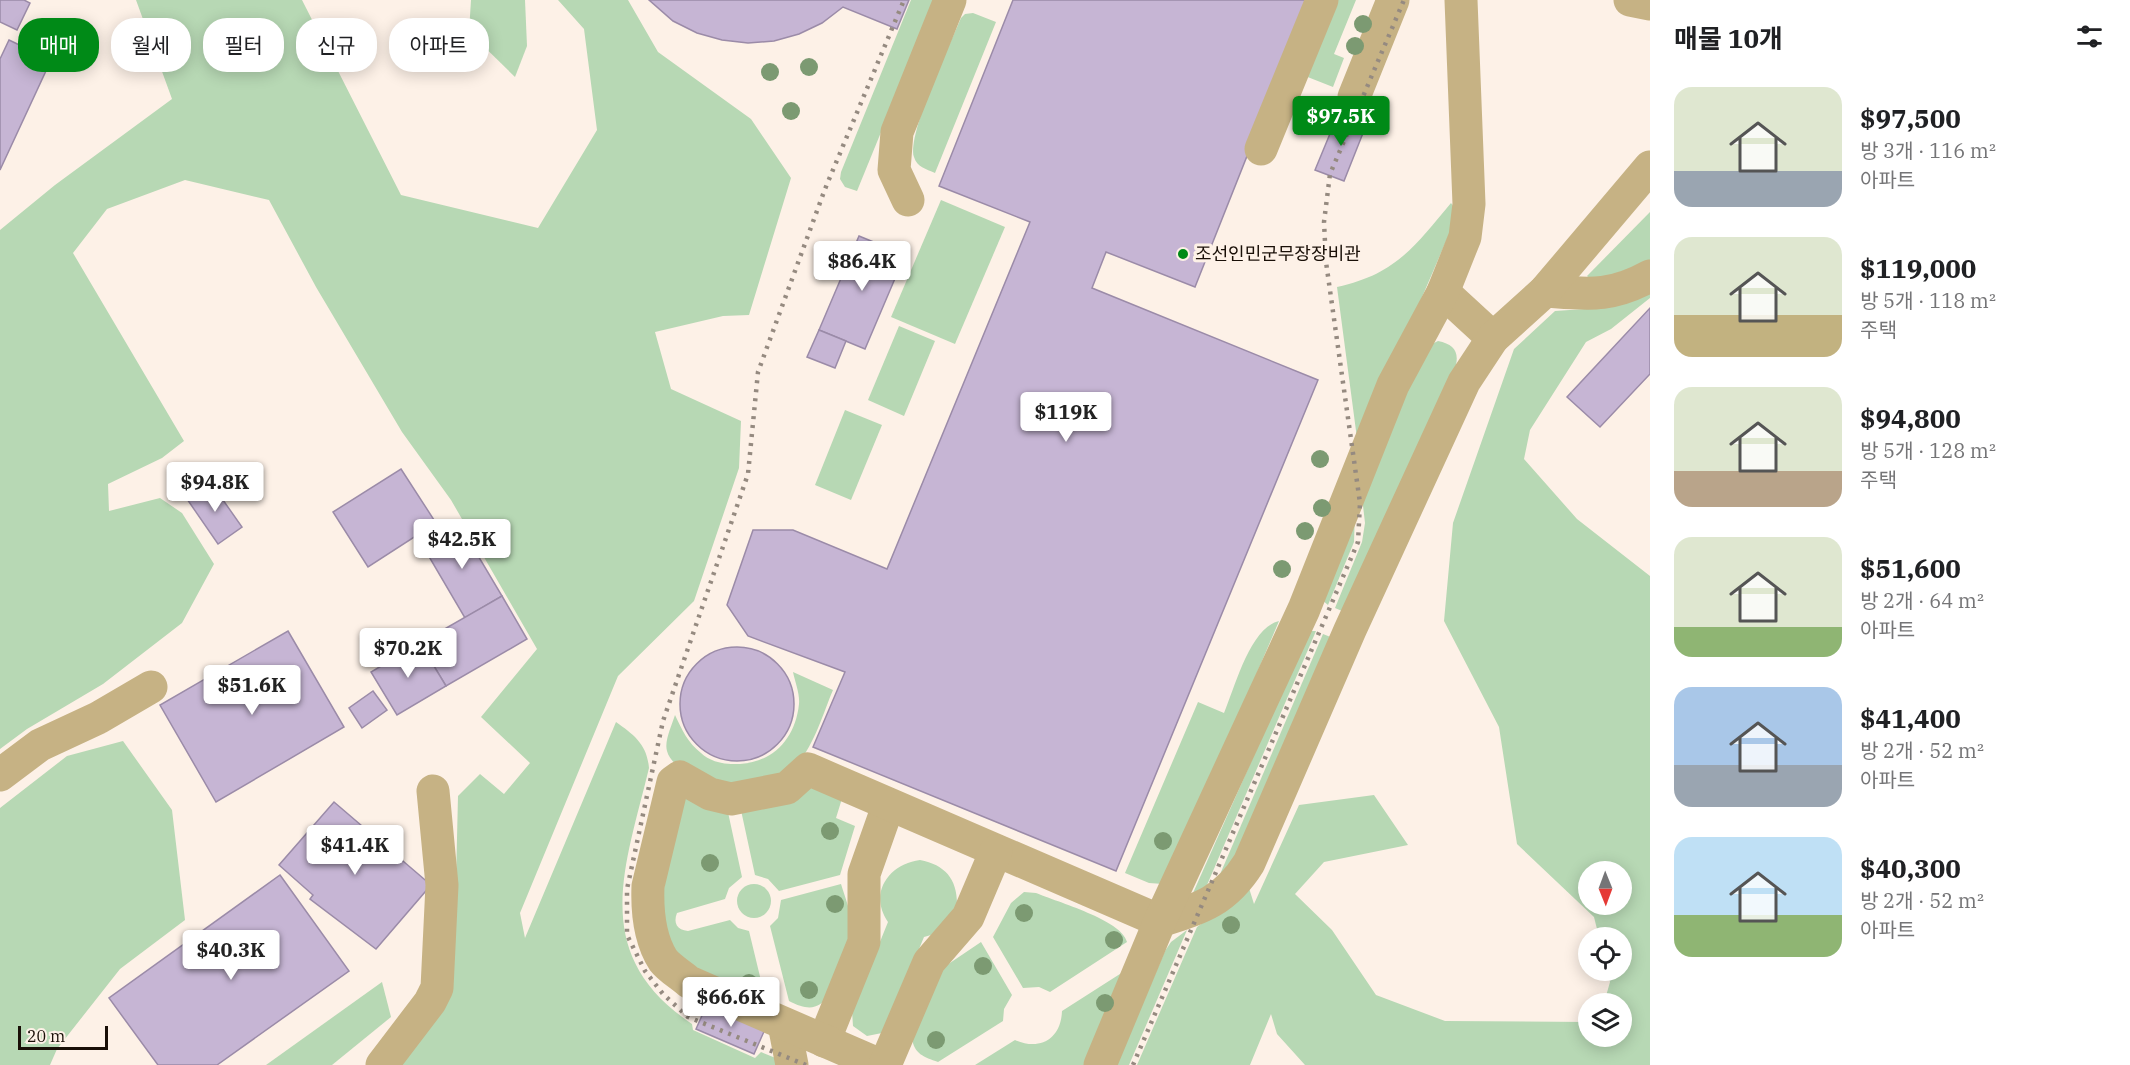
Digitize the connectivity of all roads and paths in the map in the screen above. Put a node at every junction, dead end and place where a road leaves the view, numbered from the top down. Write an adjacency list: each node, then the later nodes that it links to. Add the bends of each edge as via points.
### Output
1 (950, 0): 10 (street, via 897,132 894,170)
2 (1322, 0): 8 (street)
3 (1393, 0): 7 (street)
4 (1461, 0): 13 (street, via 1469,204 1465,237)
5 (1630, 0): 6 (street)
6 (1650, 4)
7 (1354, 97)
8 (1261, 149)
9 (1650, 167): 12 (street)
10 (908, 200)
11 (1650, 276): 12 (street, via 1598,295)
12 (1545, 291): 14 (street)
13 (1443, 292): 14 (street); 15 (street, via 1393,385)
14 (1493, 338): 16 (street, via 1464,382)
15 (1304, 609): 16 (street); 22 (street)
16 (1350, 630): 22 (street, via 1249,863 1237,882 1200,909)
17 (151, 687): 18 (street, via 40,745)
18 (0, 775)
19 (433, 791): 25 (street, via 442,885 437,988)
20 (888, 806): 21 (street); 23 (street, via 808,769 787,788 731,800 710,794 680,777 673,782 648,886 649,917 657,947 664,962 689,982); 24 (street, via 864,874 864,942)
21 (996, 851): 22 (street); 28 (street, via 968,917 929,962)
22 (1160, 921): 29 (street)
23 (784, 1024): 24 (street); 26 (street)
24 (824, 1041): 27 (street)
25 (382, 1065)
26 (792, 1065)
27 (880, 1065)
28 (885, 1065)
29 (1100, 1065)

